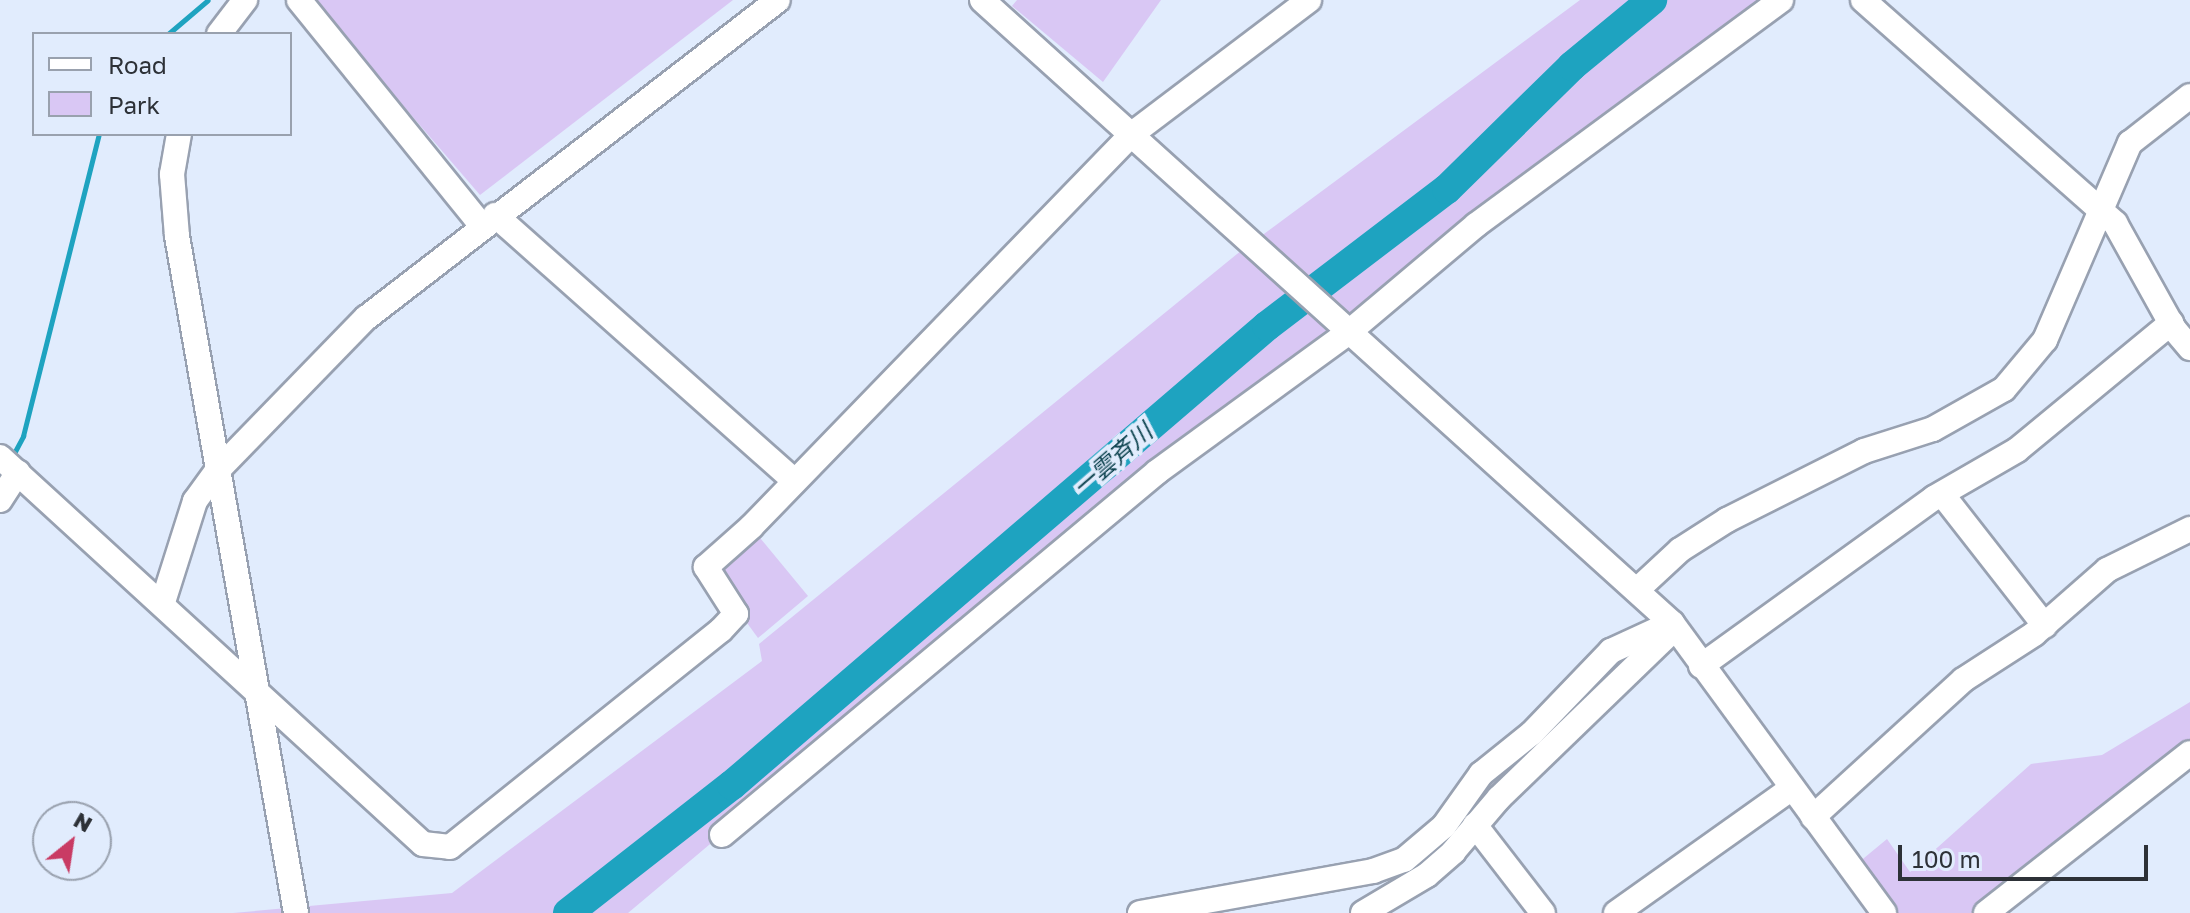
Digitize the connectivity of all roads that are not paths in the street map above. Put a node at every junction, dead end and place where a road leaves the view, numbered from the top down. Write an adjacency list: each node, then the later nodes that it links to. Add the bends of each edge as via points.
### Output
1 (245, 0): 8 (street)
2 (299, 0): 13 (street)
3 (778, 0): 13 (street)
4 (982, 0): 10 (street)
5 (1309, 0): 10 (street)
6 (1781, 0): 15 (street, via 1476,225)
7 (1863, 0): 12 (street)
8 (221, 32)
9 (2190, 96): 12 (street, via 2130,143)
10 (1132, 134): 15 (street); 18 (street)
11 (179, 136): 17 (street, via 172,174 177,236)
12 (2101, 210): 14 (street, via 2115,223); 22 (street, via 2045,340 2004,389 1933,429 1864,451 1727,520 1680,550)
13 (489, 221): 17 (street, via 366,318); 18 (street)
14 (2182, 331): 19 (street, via 2017,450)
15 (1349, 332): 22 (street); 32 (street, via 1157,472)
16 (9, 464): 20 (street); 23 (street)
17 (217, 471): 23 (street, via 195,501); 27 (street)
18 (793, 480): 27 (street, via 706,567 736,614 450,847 423,844)
19 (1942, 494): 25 (street); 26 (street)
20 (0, 500)
21 (2190, 529): 25 (street, via 2107,570)
22 (1638, 589): 24 (street)
23 (163, 602): 27 (street)
24 (1673, 626): 26 (street); 31 (street); 34 (street, via 1611,651 1532,733 1481,774 1444,826 1404,860 1373,871)
25 (2045, 626): 30 (street, via 1963,680)
26 (1701, 666): 29 (street)
27 (256, 690): 33 (street)
28 (2190, 753): 39 (street)
29 (1792, 788): 30 (street); 37 (street)
30 (1813, 817): 38 (street)
31 (1475, 825): 35 (street, via 1427,875); 36 (street)
32 (722, 835)
33 (294, 905)
34 (1140, 913)
35 (1363, 913)
36 (1543, 913)
37 (1616, 913)
38 (1884, 913)
39 (1986, 913)

